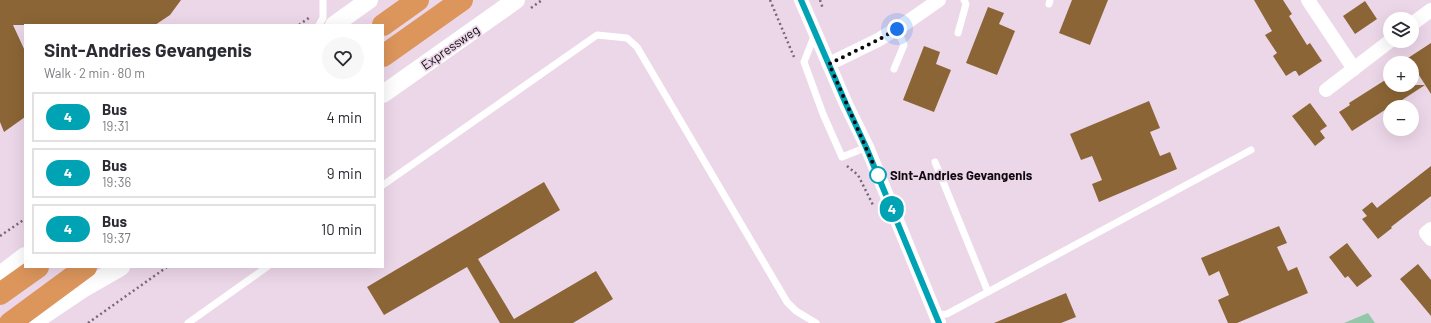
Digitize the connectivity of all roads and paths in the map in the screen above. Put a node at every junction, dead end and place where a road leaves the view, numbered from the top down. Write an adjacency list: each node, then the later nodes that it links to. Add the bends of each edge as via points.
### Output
1 (324, 0): 12 (lane)
2 (369, 0): 13 (street)
3 (418, 0): 14 (highway)
4 (462, 0): 19 (highway)
5 (516, 0): 24 (street, Expressweg)
6 (801, 0): 17 (street)
7 (964, 0): 16 (lane, via 966,4)
8 (1308, 0): 22 (street)
9 (935, 1): 15 (street)
10 (1431, 10): 11 (street)
11 (1419, 19)
12 (319, 24)
13 (335, 24)
14 (384, 24)
15 (897, 29): 20 (street); 21 (lane, via 904,45)
16 (958, 33)
17 (815, 34): 20 (street); 25 (lane, via 804,62 842,157)
18 (1383, 46): 22 (street)
19 (384, 55)
20 (829, 64): 25 (street)
21 (894, 69)
22 (1354, 69): 23 (street)
23 (1326, 90)
24 (384, 93)
25 (866, 147): 42 (street)
26 (1251, 150): 40 (lane)
27 (935, 162): 40 (lane)
28 (384, 184): 47 (lane, via 597,35 627,38 636,47 787,302 796,312)
29 (24, 220): 31 (path)
30 (1431, 229): 32 (street, via 1426,233)
31 (0, 236)
32 (1431, 239)
33 (24, 257): 39 (street)
34 (37, 268): 41 (highway)
35 (85, 268): 43 (highway)
36 (119, 268): 44 (street, via 80,290)
37 (166, 268): 45 (path)
38 (266, 268): 46 (lane)
39 (0, 275)
40 (988, 292): 42 (lane)
41 (0, 294)
42 (937, 319)
43 (10, 323)
44 (32, 323)
45 (88, 323)
46 (188, 323)
47 (816, 323)

